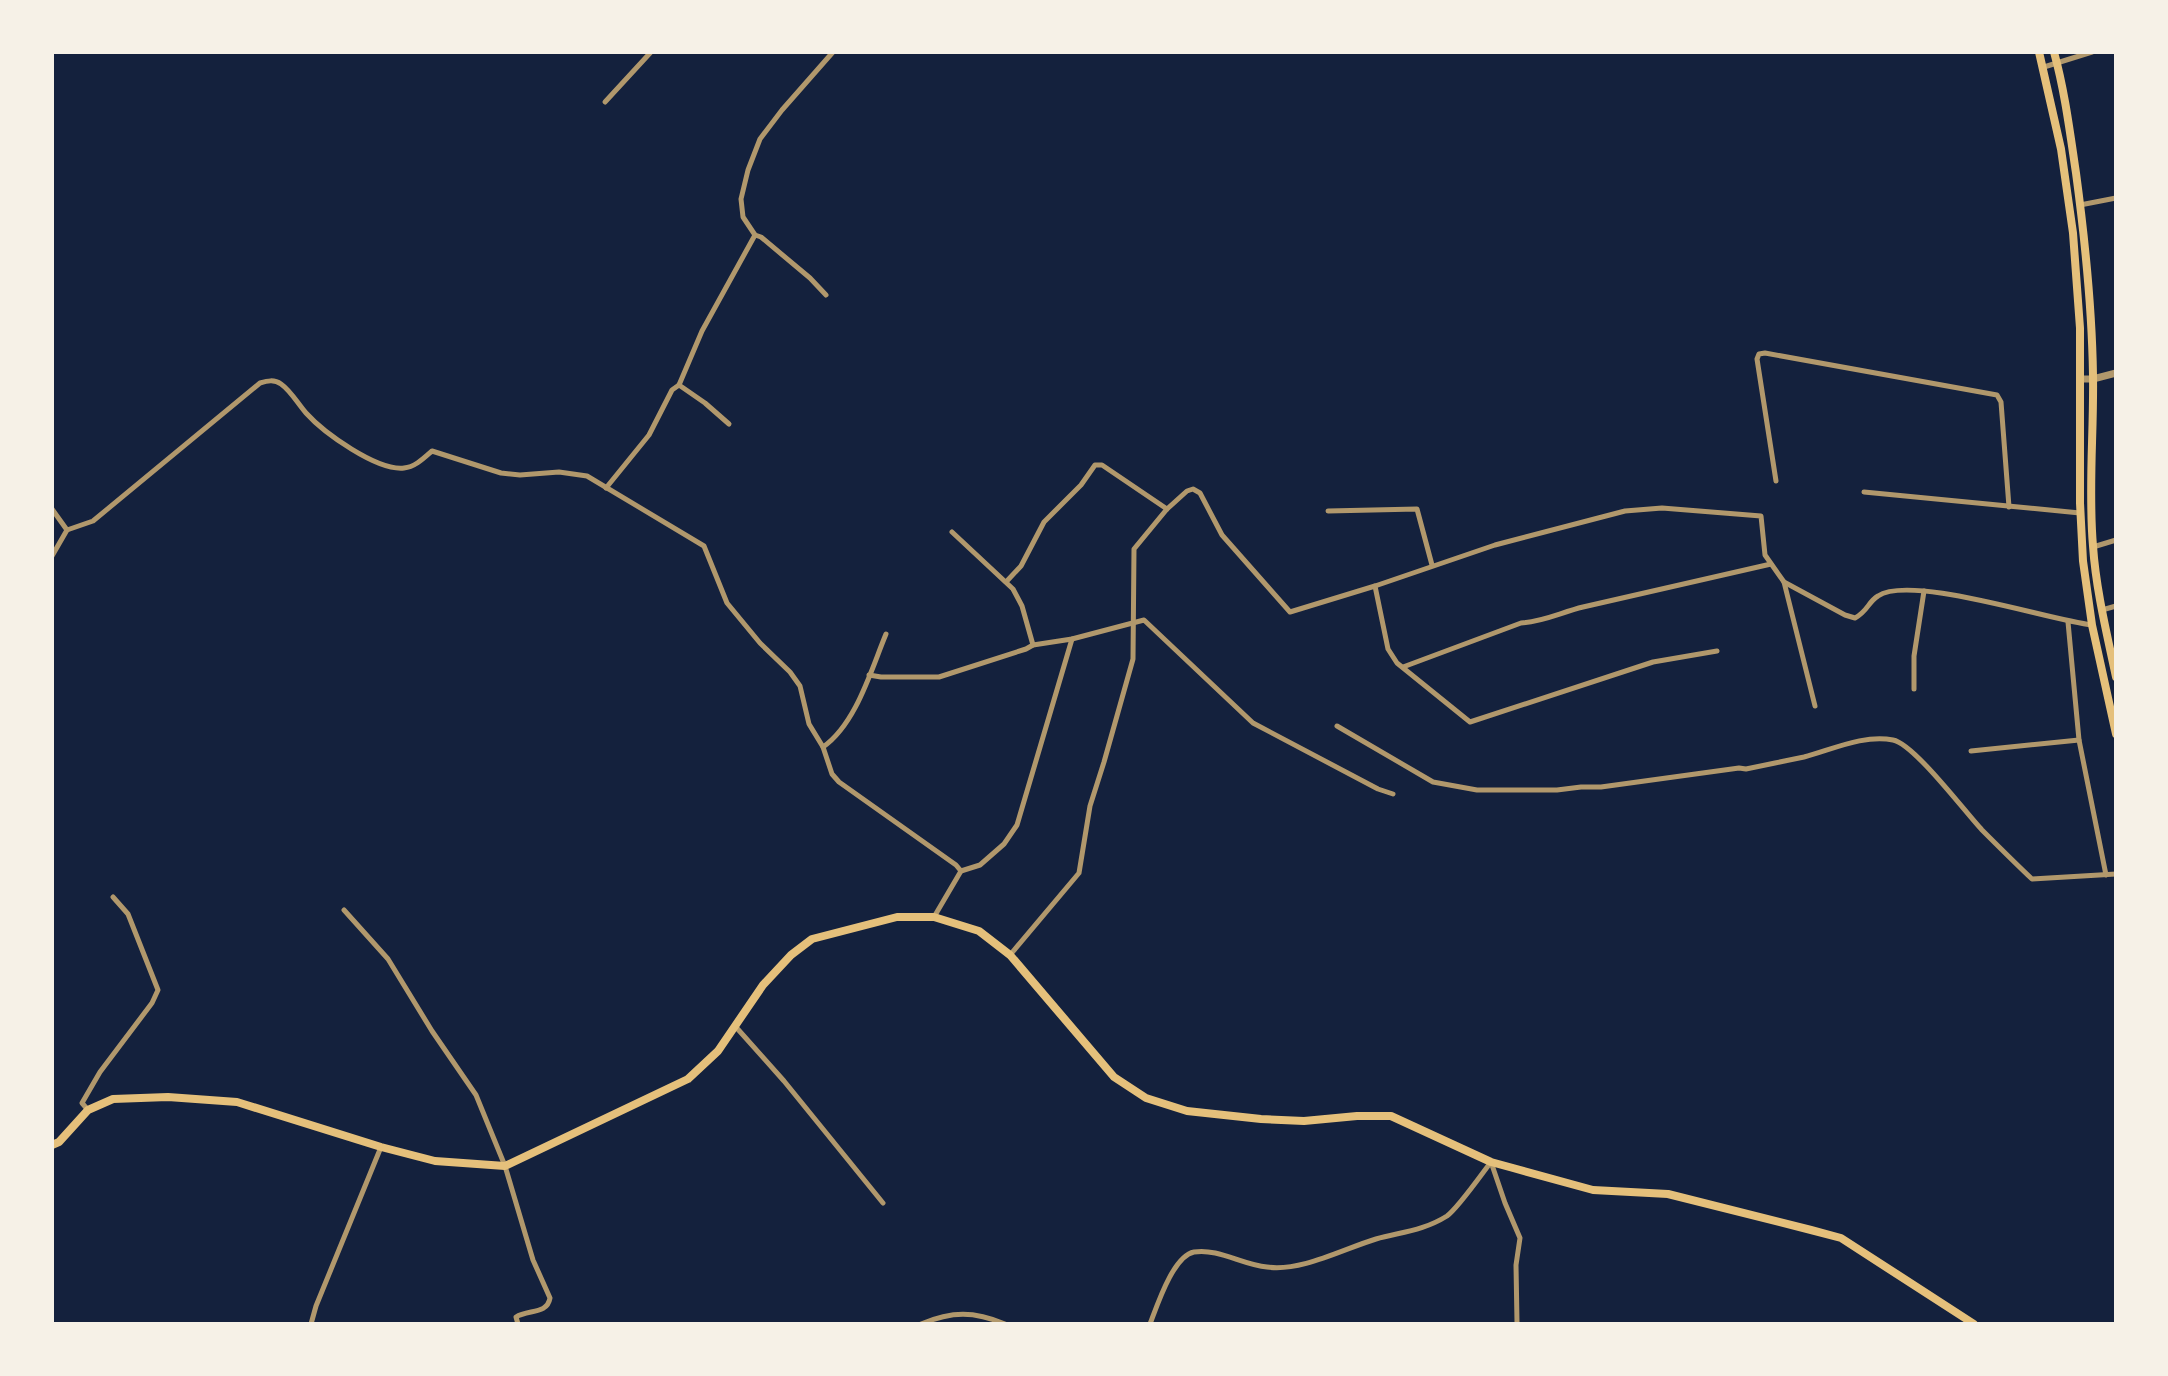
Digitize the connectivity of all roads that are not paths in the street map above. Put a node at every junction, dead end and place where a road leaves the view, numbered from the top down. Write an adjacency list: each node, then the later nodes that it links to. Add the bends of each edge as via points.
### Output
1 (651, 52): 8 (street)
2 (833, 52): 11 (street, via 760,139 741,199 743,217)
3 (2039, 52): 7 (main road)
4 (2054, 52): 6 (main road)
5 (2092, 52): 6 (street)
6 (2057, 63): 7 (street); 10 (main road)
7 (2044, 66): 14 (main road, via 2071,221 2079,298)
8 (605, 102)
9 (2116, 198): 10 (street)
10 (2080, 205): 15 (main road, via 2092,317)
11 (755, 235): 12 (street); 16 (street)
12 (826, 295)
13 (2116, 373): 15 (street)
14 (2080, 379): 15 (street); 25 (main road)
15 (2093, 379): 29 (main road)
16 (678, 385): 17 (street); 19 (street, via 649,435)
17 (729, 424)
18 (1776, 481): 21 (street, via 1757,359 1765,352 1997,395)
19 (606, 488): 26 (street, via 587,476 501,473 432,451 405,468 379,464 324,430 280,382 271,380 260,383 93,521); 56 (street, via 704,546 727,603 800,686 809,724)
20 (1864, 492): 21 (street)
21 (2009, 507): 25 (street)
22 (52, 509): 26 (street)
23 (1167, 509): 33 (street, via 1102,465 1095,466 1044,522 1021,566); 35 (street, via 1187,491 1200,492 1222,535 1290,612); 39 (street, via 1134,549)
24 (1328, 511): 32 (street, via 1418,509)
25 (2080, 513): 41 (main road)
26 (67, 530): 30 (street)
27 (951, 532): 33 (street)
28 (2116, 540): 29 (street)
29 (2093, 547): 38 (main road)
30 (52, 556)
31 (1771, 564): 32 (street, via 1765,555 1761,516 1662,508 1625,511); 34 (street); 48 (street, via 1521,622)
32 (1432, 565): 35 (street)
33 (1006, 582): 44 (street, via 1022,606)
34 (1783, 582): 36 (street, via 1855,618 1878,596 1895,590); 52 (street)
35 (1375, 586): 48 (street, via 1388,649)
36 (1924, 590): 40 (street); 51 (street)
37 (2116, 606): 38 (street)
38 (2102, 610): 46 (main road)
39 (1134, 621): 43 (street); 58 (street, via 1144,620 1253,723); 65 (street, via 1133,659 1090,806 1079,873)
40 (2068, 622): 41 (street); 55 (street)
41 (2092, 625): 47 (main road)
42 (886, 634): 49 (street)
43 (1072, 639): 44 (street); 59 (street, via 1017,825 988,858)
44 (1033, 645): 49 (street, via 939,677)
45 (1717, 651): 48 (street, via 1653,662 1470,722)
46 (2111, 655): 47 (main road); 50 (main road)
47 (2099, 657): 54 (main road)
48 (1403, 667)
49 (869, 675): 56 (street, via 846,725)
50 (2116, 677)
51 (1914, 689)
52 (1815, 706)
53 (1337, 726): 61 (street, via 1433,782 1477,790 1601,787 1746,769 1877,738 1893,740 1916,756 2032,879)
54 (2116, 734)
55 (2078, 740): 57 (street); 61 (street)
56 (823, 747): 59 (street, via 839,782)
57 (1970, 751)
58 (1393, 794)
59 (961, 872): 64 (street)
60 (2116, 874): 61 (street)
61 (2106, 875)
62 (113, 897): 67 (street, via 128,914 158,990 100,1072 82,1103)
63 (344, 910): 71 (street, via 388,959 475,1095)
64 (934, 917): 65 (main road, via 979,931); 66 (main road, via 897,917 812,939 763,985)
65 (1010, 955): 70 (main road, via 1114,1077 1146,1098 1187,1111 1261,1119 1391,1116)
66 (735, 1026): 71 (main road, via 718,1051 688,1079); 72 (street)
67 (88, 1110): 68 (main road); 69 (main road, via 113,1099 237,1102)
68 (52, 1145)
69 (380, 1147): 71 (main road, via 435,1161); 74 (street)
70 (1491, 1162): 73 (street, via 1520,1238); 78 (street, via 1448,1215 1413,1232 1378,1238 1285,1268 1192,1252 1178,1263); 79 (main road, via 1593,1190 1668,1194 1841,1238)
71 (505, 1166): 75 (street, via 533,1260 550,1298 544,1309 516,1317)
72 (883, 1203)
73 (1517, 1322)
74 (311, 1324)
75 (518, 1324)
76 (921, 1324): 77 (street, via 959,1313 979,1314)
77 (1005, 1324)
78 (1150, 1324)
79 (1973, 1324)

